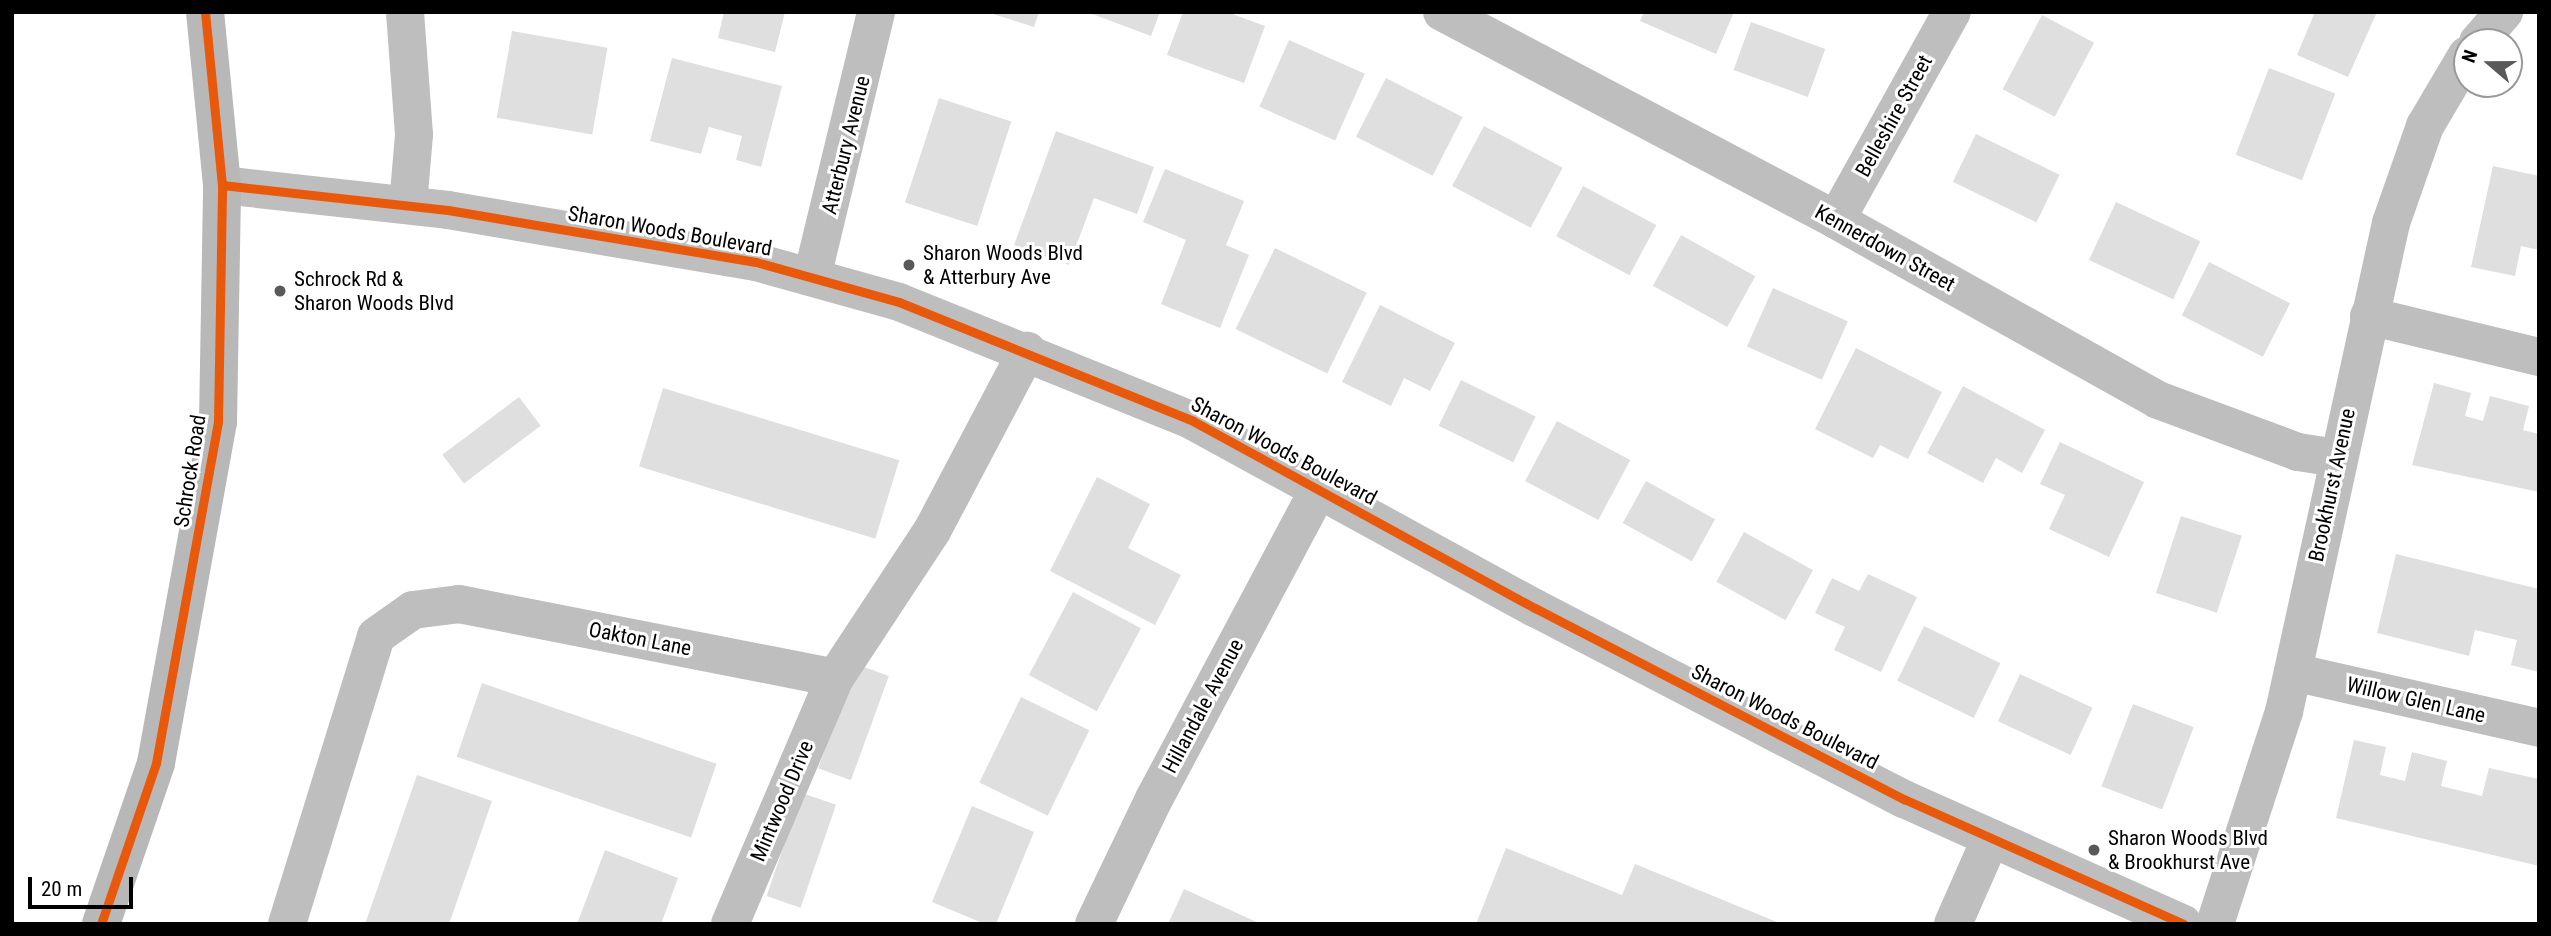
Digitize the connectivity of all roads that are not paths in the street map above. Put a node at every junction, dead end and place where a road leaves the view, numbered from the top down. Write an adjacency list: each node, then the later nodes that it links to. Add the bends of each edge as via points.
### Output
1 (205, 12): 9 (main road, Schrock Road)
2 (405, 12): 10 (street, via 414,135)
3 (876, 12): 12 (street, Atterbury Avenue)
4 (1442, 12): 11 (street, Kennerdown Street)
5 (1952, 12): 11 (street, Belleshire Street)
6 (2504, 12): 7 (street)
7 (2490, 28)
8 (2453, 79): 13 (street, Brookhurst Avenue, via 2425,126 2391,223)
9 (222, 186): 10 (street, Sharon Woods Boulevard); 22 (main road, Schrock Road, via 218,422 156,763)
10 (408, 205): 12 (street, Sharon Woods Boulevard, via 756,262)
11 (1836, 220): 16 (street, Kennerdown Street, via 2158,400 2298,452)
12 (813, 277): 14 (street, Sharon Woods Boulevard, via 899,302)
13 (2369, 316): 15 (street); 16 (street, Brookhurst Avenue)
14 (1027, 351): 17 (street, Sharon Woods Boulevard, via 1193,421); 19 (street, via 932,531)
15 (2539, 357)
16 (2337, 458): 18 (street, Brookhurst Avenue)
17 (1318, 491): 21 (street, Sharon Woods Boulevard, via 1892,793); 25 (street, Hillandale Avenue, via 1154,799)
18 (2293, 672): 20 (street, Willow Glen Lane); 28 (street, Brookhurst Avenue)
19 (835, 678): 23 (street, Oakton Lane, via 459,604 413,610 376,636); 24 (street, Mintwood Drive)
20 (2539, 728)
21 (1991, 838): 26 (street); 27 (street, Sharon Woods Boulevard)
22 (101, 924)
23 (287, 924)
24 (730, 924)
25 (1094, 924)
26 (1953, 924)
27 (2183, 924)
28 (2215, 924)

